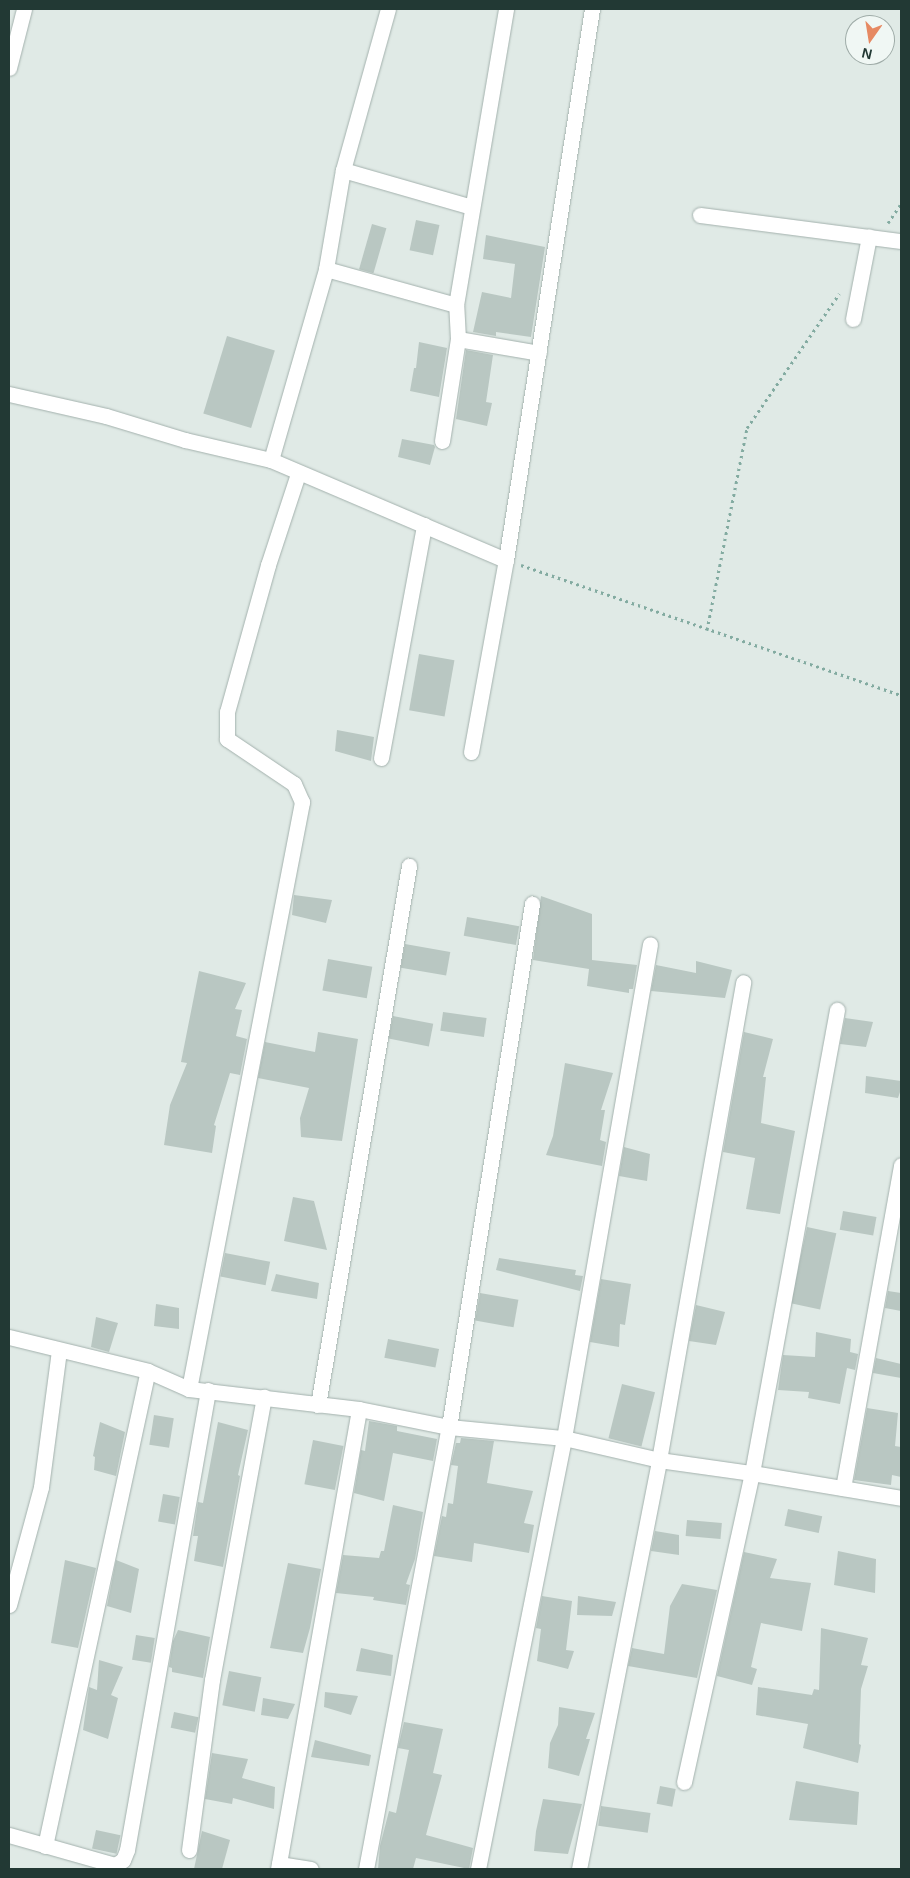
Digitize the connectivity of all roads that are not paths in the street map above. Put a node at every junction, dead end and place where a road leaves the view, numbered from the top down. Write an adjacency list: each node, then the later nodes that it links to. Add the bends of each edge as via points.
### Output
1 (24, 9): 5 (street)
2 (388, 9): 6 (street)
3 (506, 9): 7 (street)
4 (592, 9): 15 (street)
5 (9, 68)
6 (343, 170): 7 (street); 11 (street)
7 (472, 207): 12 (street)
8 (700, 216): 9 (street)
9 (869, 237): 10 (street); 13 (street)
10 (901, 241)
11 (326, 269): 12 (street); 18 (street)
12 (456, 306): 14 (street)
13 (853, 320)
14 (458, 339): 15 (street); 17 (street)
15 (539, 353): 21 (street)
16 (9, 394): 18 (street, via 96,413 185,440)
17 (442, 441)
18 (271, 460): 19 (street)
19 (298, 474): 20 (street); 33 (street, via 268,565 227,712 227,739 294,784 302,802)
20 (424, 524): 21 (street); 23 (street)
21 (506, 560): 22 (street)
22 (471, 752)
23 (380, 758)
24 (410, 866): 36 (street)
25 (532, 904): 38 (street)
26 (650, 944): 39 (street)
27 (743, 982): 40 (street)
28 (837, 1010): 41 (street)
29 (901, 1165): 42 (street)
30 (9, 1337): 31 (street)
31 (59, 1351): 32 (street); 44 (street, via 41,1487)
32 (148, 1371): 33 (street); 47 (street)
33 (189, 1390): 34 (street)
34 (208, 1390): 35 (street); 47 (street, via 127,1850 123,1860 115,1865)
35 (264, 1397): 36 (street); 48 (street, via 212,1680)
36 (318, 1405): 37 (street)
37 (359, 1409): 38 (street); 49 (street)
38 (449, 1427): 39 (street); 51 (street)
39 (564, 1438): 40 (street); 52 (street)
40 (659, 1460): 41 (street); 53 (street)
41 (752, 1473): 42 (street); 45 (street)
42 (842, 1488): 43 (street)
43 (901, 1498)
44 (9, 1605)
45 (684, 1782)
46 (9, 1835): 47 (street)
47 (46, 1846)
48 (189, 1850)
49 (279, 1866): 50 (street)
50 (311, 1869)
51 (366, 1869)
52 (478, 1869)
53 (580, 1869)

